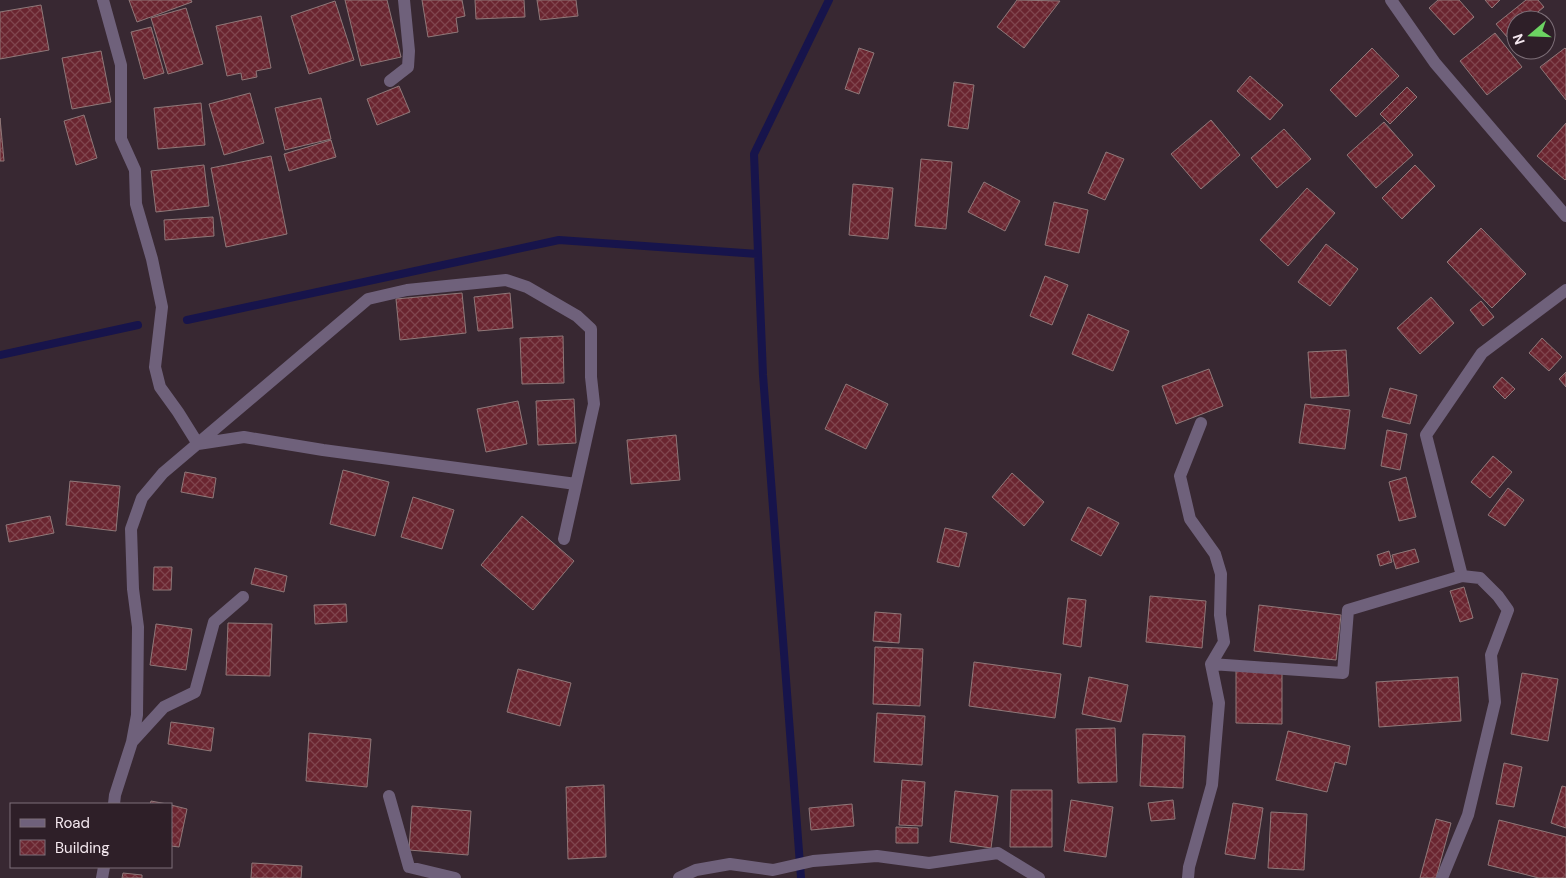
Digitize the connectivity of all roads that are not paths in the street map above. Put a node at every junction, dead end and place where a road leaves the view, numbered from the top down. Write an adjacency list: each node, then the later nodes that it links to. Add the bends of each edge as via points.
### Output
1 (103, 0): 8 (street, via 120,65 121,139 135,170 136,204 162,307 155,367 160,387)
2 (404, 0): 4 (street, via 408,67)
3 (1391, 0): 5 (street, via 1436,63)
4 (390, 81)
5 (1566, 216)
6 (1566, 290): 11 (street, via 1482,353 1426,435)
7 (1201, 423): 13 (street, via 1180,476 1190,519 1215,554 1221,574 1220,615 1224,642)
8 (198, 444): 9 (street, via 244,437); 9 (street, via 368,299 407,290 506,280 543,296 577,316 591,329 594,404); 14 (street, via 162,473 142,498 131,530 138,627 137,715)
9 (576, 484): 10 (street)
10 (564, 539)
11 (1462, 576): 13 (street, via 1348,610 1343,673); 21 (street, via 1480,578 1508,610 1491,655 1495,702 1468,815)
12 (243, 597): 14 (street, via 214,622 195,692 164,707)
13 (1211, 664): 20 (street, via 1219,703 1212,785)
14 (132, 742): 16 (street)
15 (389, 796): 17 (street, via 409,867)
16 (114, 803)
17 (455, 878)
18 (679, 878): 19 (street, via 696,870 730,864 773,870 813,860 877,856 930,863 998,853)
19 (1039, 878)
20 (1188, 878)
21 (1442, 878)

